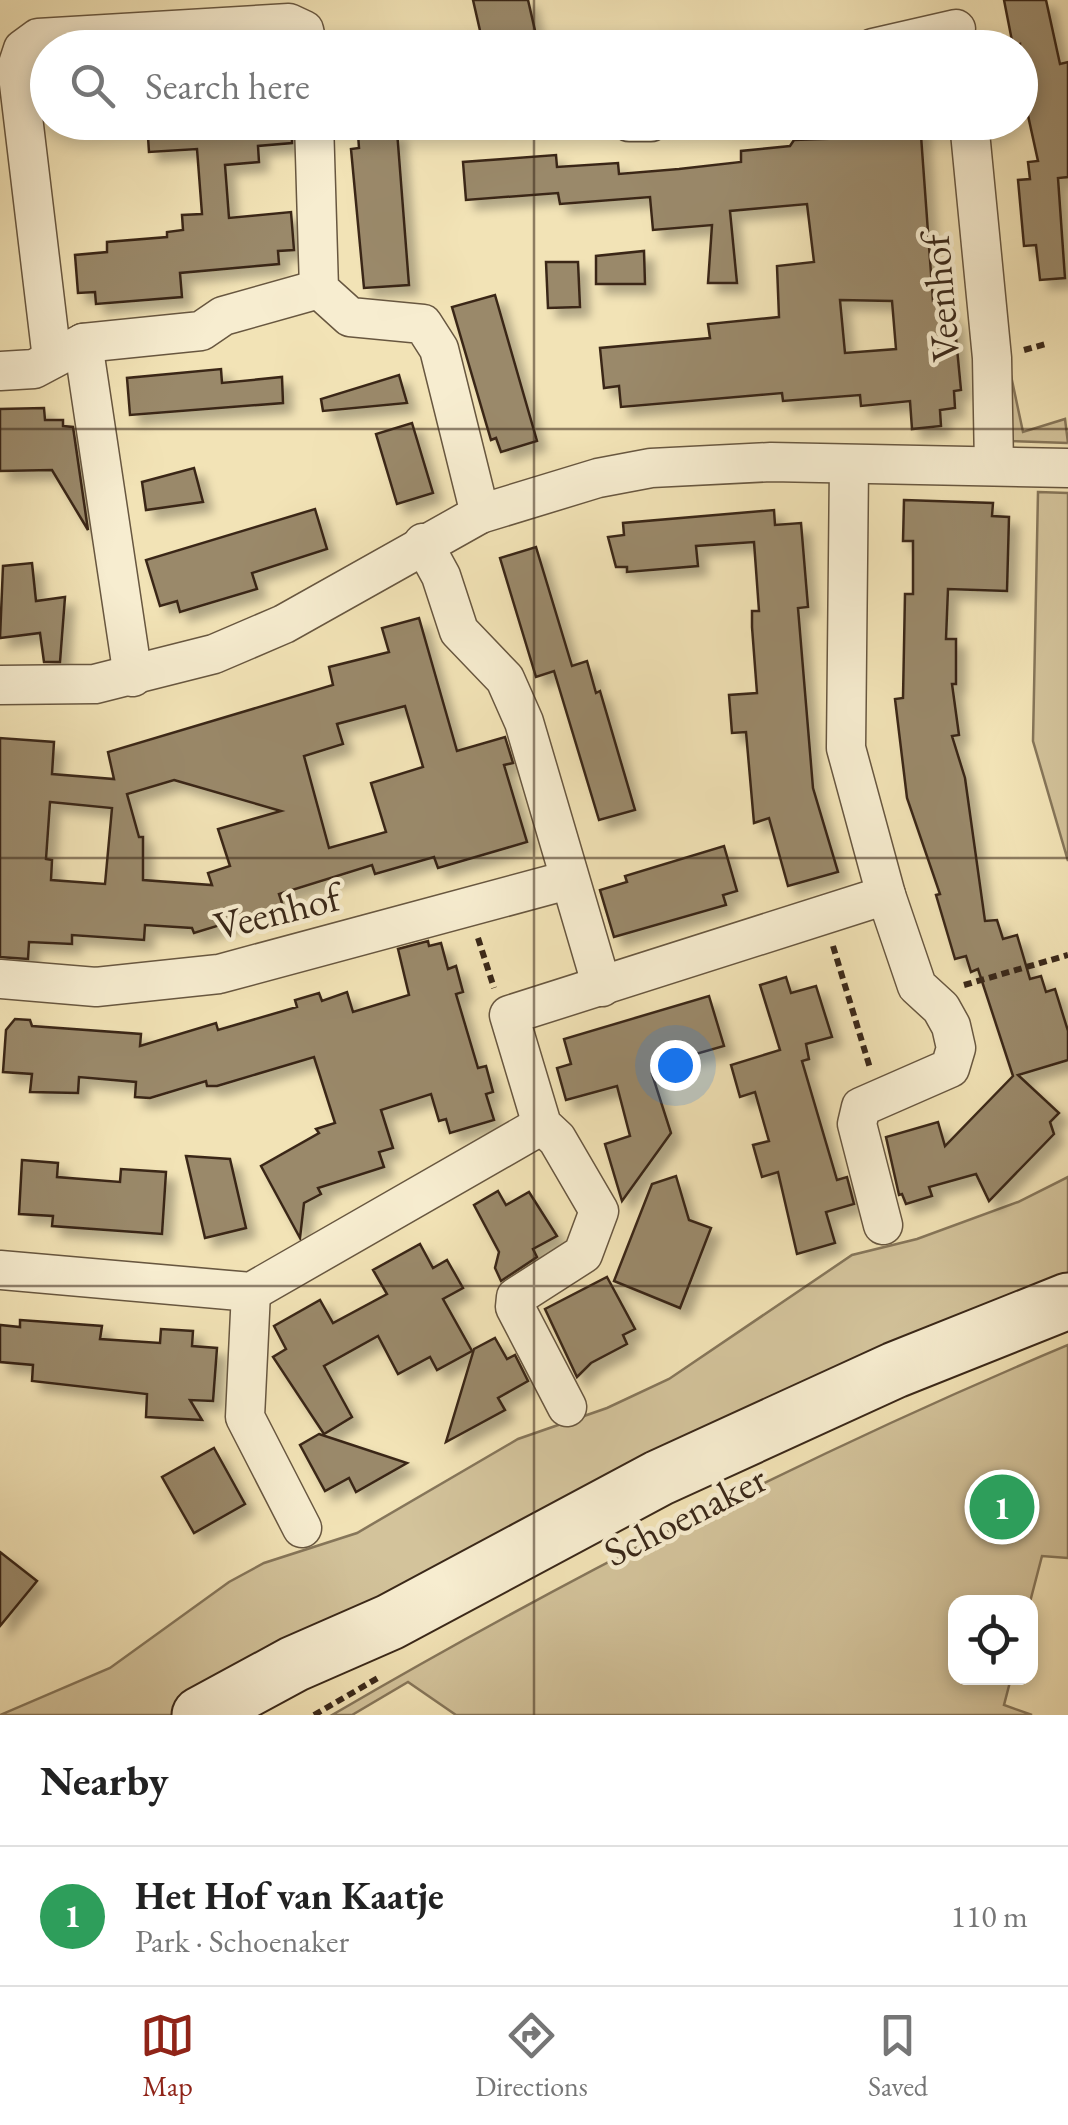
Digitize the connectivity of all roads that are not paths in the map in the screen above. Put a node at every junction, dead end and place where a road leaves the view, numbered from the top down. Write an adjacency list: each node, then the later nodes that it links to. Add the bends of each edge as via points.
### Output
1 (237, 12): 2 (street); 3 (street)
2 (99, 30)
3 (304, 30)
4 (12, 39): 5 (street)
5 (30, 137)
6 (31, 140): 10 (street)
7 (315, 140): 9 (street)
8 (972, 140): 13 (street, Veenhof, via 992,358)
9 (319, 289): 10 (street, via 223,316 200,331); 15 (street, via 350,316 423,324 439,349)
10 (67, 351): 11 (street, via 34,368); 17 (street)
11 (0, 371)
12 (849, 466): 13 (street); 15 (street, via 650,468); 20 (street, via 846,748)
13 (994, 466): 14 (street)
14 (1068, 468)
15 (480, 514): 16 (street)
16 (423, 543): 17 (street, via 284,624 214,654); 19 (street, via 460,631 505,679 524,722)
17 (133, 677): 18 (street)
18 (0, 685)
19 (568, 880): 21 (street, Veenhof, via 219,974 96,987); 22 (street)
20 (886, 895): 22 (street); 24 (street, via 924,997 941,1008 956,1048 950,1068 861,1107 858,1124)
21 (0, 979)
22 (602, 986): 23 (street, via 509,1015)
23 (542, 1125): 26 (street); 28 (street, via 599,1211 583,1254 516,1297 515,1307)
24 (883, 1225)
25 (0, 1270): 26 (street)
26 (251, 1292): 29 (street, via 244,1417)
27 (1068, 1301): 30 (main road, Schoenaker, via 895,1370 659,1478)
28 (568, 1408)
29 (302, 1528)
30 (390, 1622): 31 (main road, Schoenaker); 32 (main road, Schoenaker)
31 (200, 1715)
32 (258, 1715)

